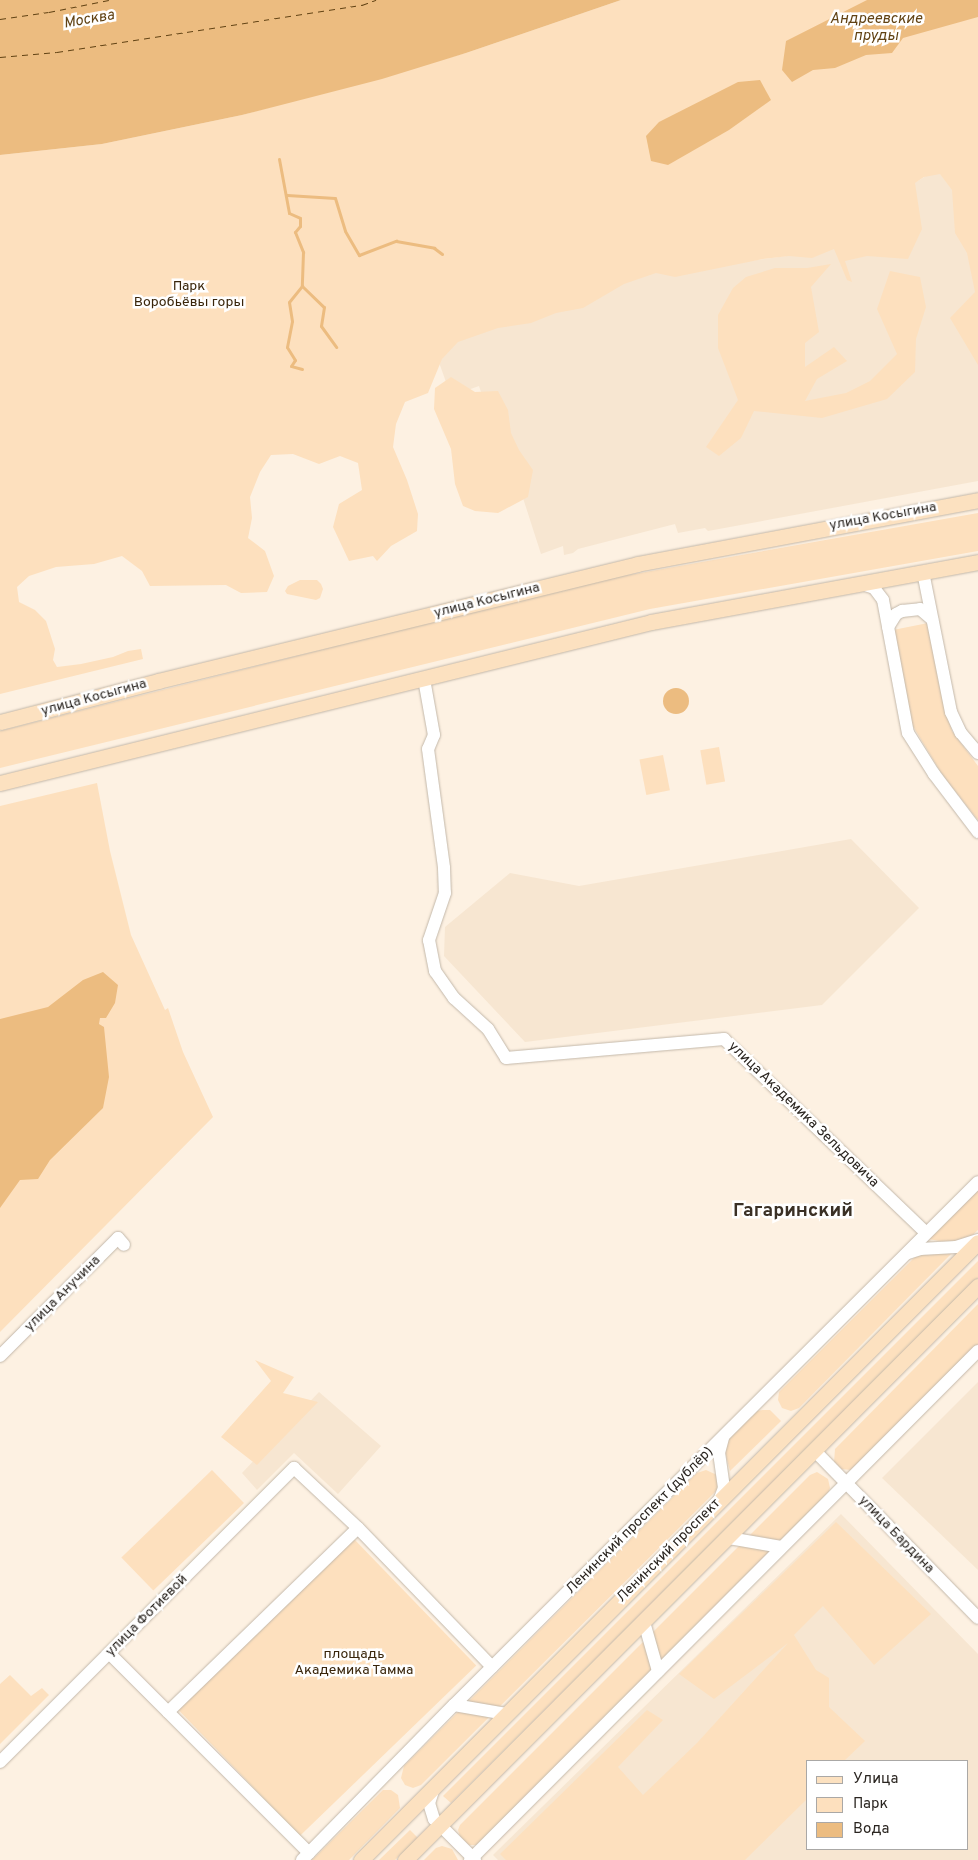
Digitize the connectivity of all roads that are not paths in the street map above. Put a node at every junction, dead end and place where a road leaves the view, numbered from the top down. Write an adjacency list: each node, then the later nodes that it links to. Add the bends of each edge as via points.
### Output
1 (978, 500): 8 (main road, улица Косыгина, via 637,564)
2 (978, 562): 3 (main road)
3 (923, 572): 4 (main road); 5 (street)
4 (862, 584): 6 (street, via 879,593); 7 (main road, via 651,622)
5 (932, 618): 6 (street, via 920,609 902,610); 9 (street, via 952,718)
6 (888, 627): 11 (street, via 908,733)
7 (424, 679): 10 (main road); 13 (street, улица Академика Зельдовича, via 434,735 428,749 445,893 430,934 435,971 454,998 488,1029 506,1058 724,1039)
8 (0, 722)
9 (978, 753)
10 (0, 782)
11 (978, 832)
12 (978, 1182): 13 (street, Ленинский проспект (дублёр))
13 (926, 1233): 16 (street, Ленинский проспект (дублёр))
14 (978, 1241): 16 (street); 23 (main road, Ленинский проспект)
15 (124, 1245): 19 (street, улица Анучина, via 118,1238)
16 (906, 1254): 20 (street, Ленинский проспект (дублёр))
17 (978, 1286): 21 (main road)
18 (978, 1351): 22 (street)
19 (0, 1356)
20 (724, 1436): 23 (street, via 719,1453 724,1488); 30 (street, Ленинский проспект (дублёр))
21 (815, 1451): 22 (street, улица Бардина); 25 (main road)
22 (844, 1483): 26 (street); 27 (street, улица Бардина)
23 (719, 1501): 34 (main road, Ленинский проспект)
24 (358, 1528): 29 (street, улица Фотиевой, via 294,1468); 30 (street); 33 (street)
25 (729, 1538): 26 (street); 28 (main road)
26 (781, 1548): 31 (street)
27 (978, 1618)
28 (644, 1622): 31 (street); 37 (main road)
29 (110, 1653): 33 (street); 35 (street, улица Фотиевой)
30 (492, 1667): 32 (street, Ленинский проспект (дублёр))
31 (658, 1671): 39 (street)
32 (454, 1705): 34 (street); 38 (street, Ленинский проспект (дублёр))
33 (168, 1712): 38 (street)
34 (506, 1714): 36 (main road, Ленинский проспект)
35 (0, 1762)
36 (434, 1788): 37 (street, via 430,1812); 40 (main road, Ленинский проспект)
37 (440, 1825): 39 (street); 41 (main road)
38 (306, 1856)
39 (472, 1859)
40 (361, 1860)
41 (405, 1860)

